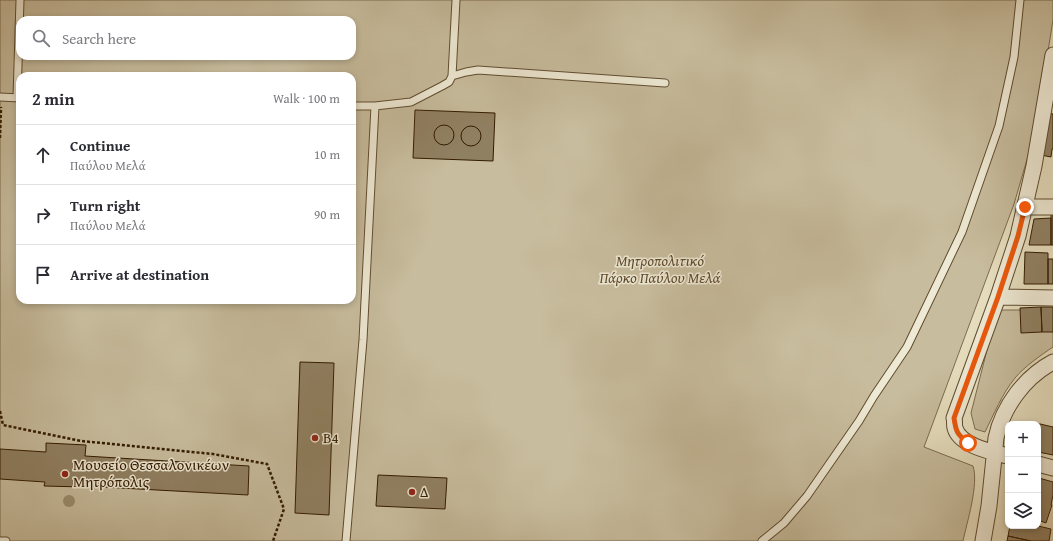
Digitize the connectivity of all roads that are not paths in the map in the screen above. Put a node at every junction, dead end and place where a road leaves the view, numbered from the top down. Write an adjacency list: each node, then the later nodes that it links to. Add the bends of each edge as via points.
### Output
1 (20, 0): 4 (lane)
2 (456, 0): 8 (lane)
3 (1020, 0): 26 (lane, via 1014,57 999,126 962,232 907,347 807,496 784,523)
4 (20, 16)
5 (1053, 55): 12 (street)
6 (19, 60): 7 (lane)
7 (19, 72)
8 (452, 76): 9 (lane, via 478,70); 14 (lane, via 449,82 411,102)
9 (665, 83)
10 (1, 96): 11 (lane)
11 (16, 98)
12 (1049, 105): 15 (street)
13 (356, 106): 14 (lane)
14 (375, 106): 25 (lane, via 363,340)
15 (1025, 207): 16 (street); 17 (street)
16 (1053, 207)
17 (998, 297): 18 (street); 20 (street, via 954,418 959,436 968,443)
18 (1053, 298)
19 (1053, 362): 20 (street, via 1032,377 1013,398 996,438)
20 (1001, 454): 27 (street)
21 (1041, 465): 22 (street)
22 (1053, 468)
23 (0, 541): 24 (lane)
24 (6, 541)
25 (346, 541)
26 (762, 541)
27 (983, 541)

